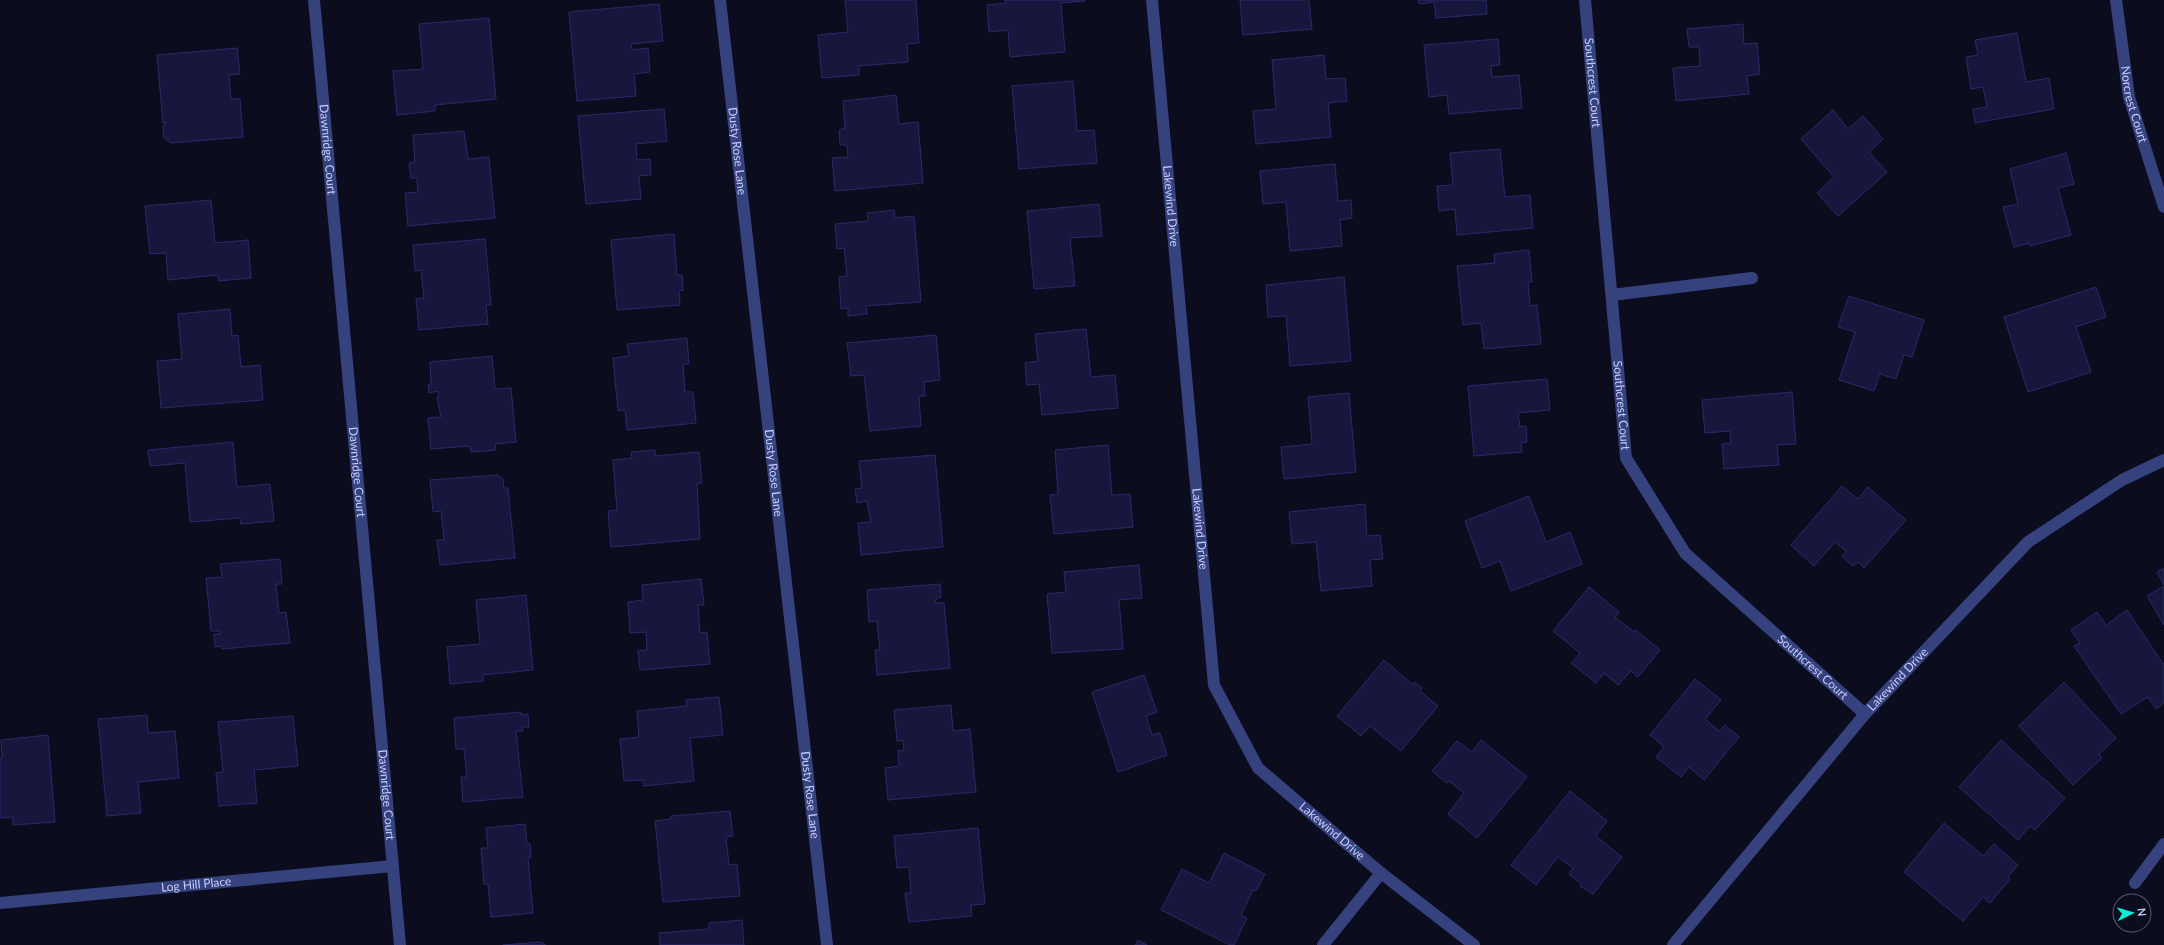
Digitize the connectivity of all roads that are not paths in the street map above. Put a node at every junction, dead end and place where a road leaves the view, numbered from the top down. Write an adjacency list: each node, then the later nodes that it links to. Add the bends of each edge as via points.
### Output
1 (314, 0): 12 (street, Dawnridge Court)
2 (720, 0): 17 (street, Dusty Rose Lane)
3 (1152, 0): 13 (street, Lakewind Drive, via 1214,685 1258,768)
4 (1585, 0): 8 (street, Southcrest Court)
5 (2116, 0): 6 (street, Norcrest Court, via 2129,97)
6 (2164, 206)
7 (1752, 278): 8 (street)
8 (1612, 295): 10 (street, Southcrest Court, via 1626,458 1685,553)
9 (2164, 460): 10 (street, Lakewind Drive, via 2122,480 2028,542)
10 (1865, 714): 20 (street, Lakewind Drive)
11 (2164, 844): 14 (street)
12 (393, 866): 15 (street, Log Hill Place); 16 (street, Dawnridge Court)
13 (1381, 873): 18 (street); 19 (street, Lakewind Drive)
14 (2135, 884)
15 (0, 903)
16 (400, 945)
17 (827, 945)
18 (1323, 945)
19 (1474, 945)
20 (1674, 945)

